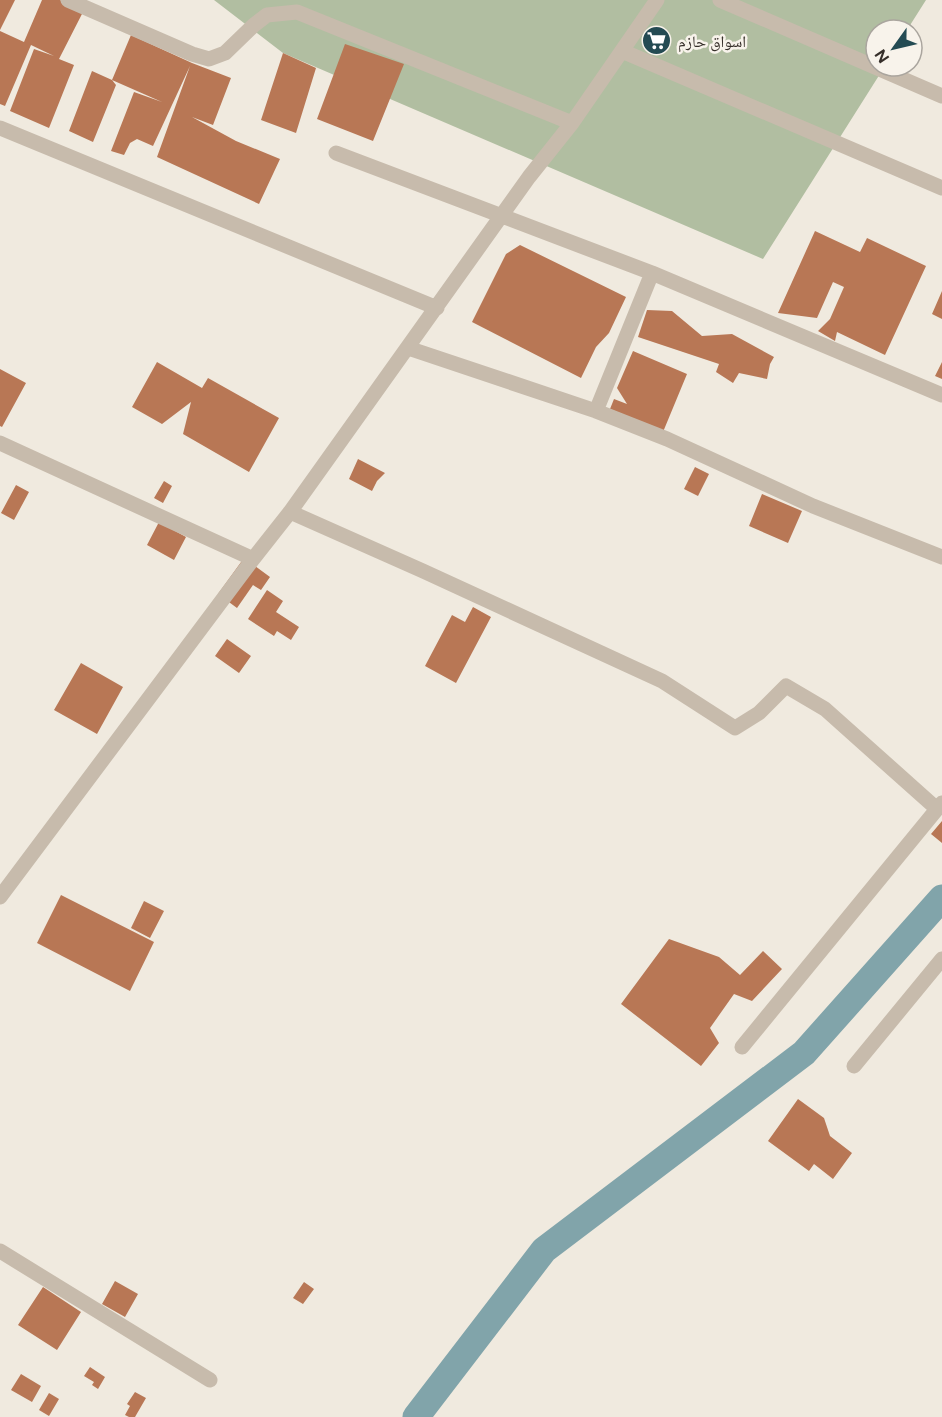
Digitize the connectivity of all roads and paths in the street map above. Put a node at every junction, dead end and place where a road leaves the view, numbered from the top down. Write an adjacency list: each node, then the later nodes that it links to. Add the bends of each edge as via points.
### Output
1 (68, 0): 6 (street, via 209,58 225,54 267,15 297,12)
2 (657, 0): 4 (street)
3 (720, 0): 5 (street)
4 (622, 51): 6 (street); 9 (street)
5 (942, 96)
6 (572, 123): 10 (street)
7 (0, 128): 12 (street)
8 (336, 153): 10 (street)
9 (942, 188)
10 (503, 215): 11 (street); 12 (street)
11 (652, 273): 14 (street); 15 (street)
12 (437, 308): 13 (street)
13 (408, 348): 15 (street); 17 (street)
14 (942, 395)
15 (596, 411): 18 (street, via 813,506)
16 (0, 443): 19 (street)
17 (290, 512): 19 (street); 20 (street, via 662,681 735,728 759,713 786,686 825,709)
18 (942, 557)
19 (253, 559): 21 (street)
20 (939, 806): 23 (street)
21 (0, 897)
22 (942, 959): 24 (street)
23 (742, 1047)
24 (854, 1066)
25 (0, 1251): 26 (street)
26 (210, 1380)

